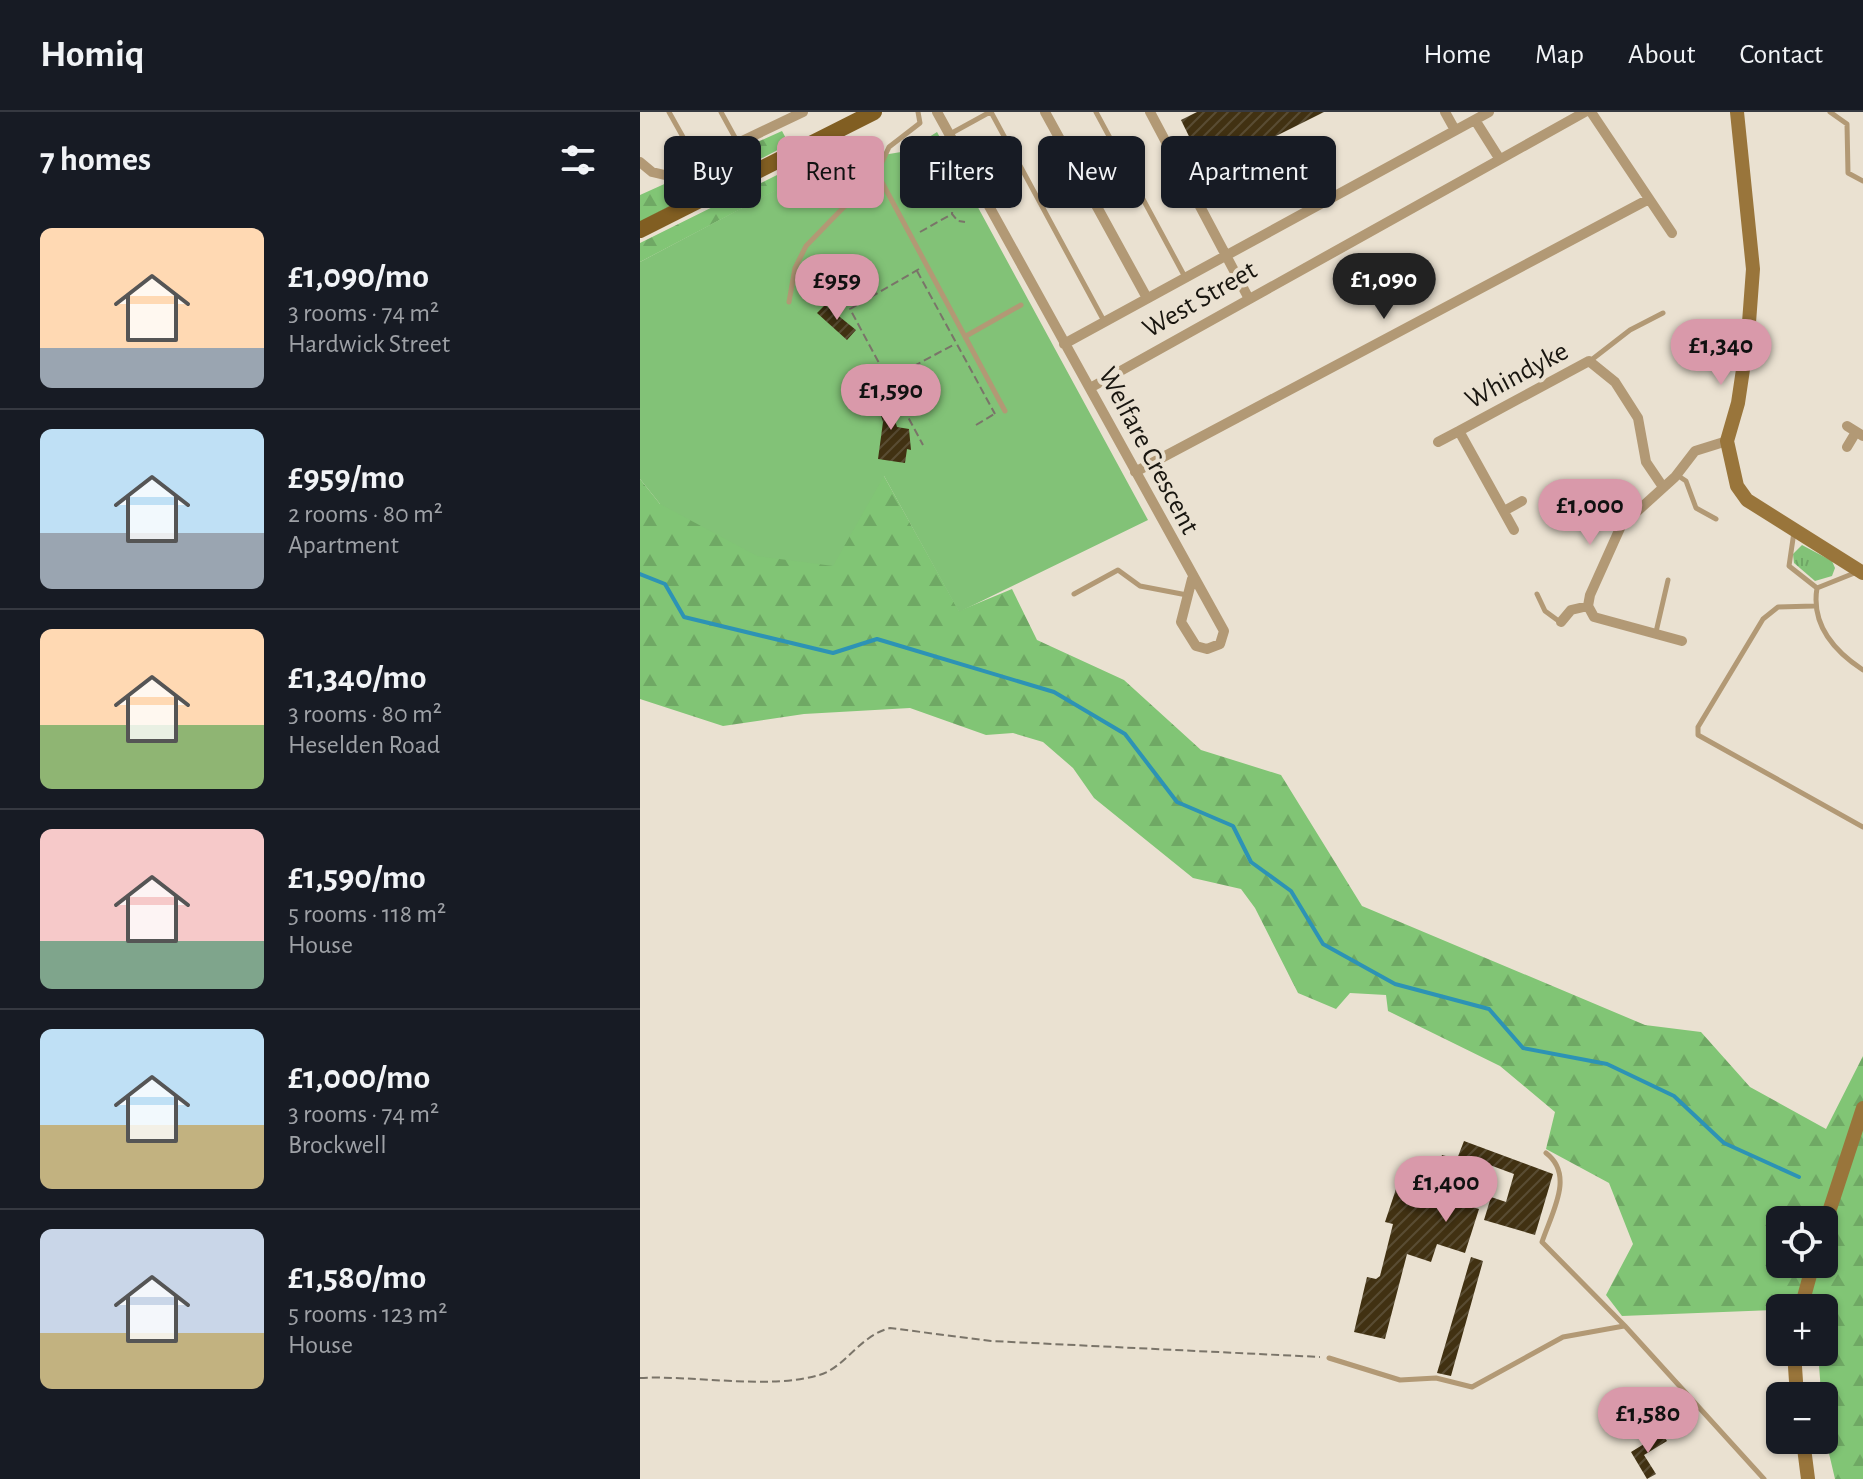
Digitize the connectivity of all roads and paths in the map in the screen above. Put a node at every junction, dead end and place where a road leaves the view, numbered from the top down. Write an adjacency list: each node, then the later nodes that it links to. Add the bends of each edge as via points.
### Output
1 (669, 112): 20 (lane)
2 (721, 112): 21 (lane)
3 (803, 112): 16 (street)
4 (918, 112): 24 (lane, via 920,123 889,147)
5 (937, 112): 19 (street, Welfare Crescent)
6 (991, 112): 19 (lane); 48 (lane)
7 (1045, 112): 44 (street)
8 (1096, 112): 42 (lane)
9 (1150, 112): 23 (street)
10 (1445, 112): 18 (street)
11 (1489, 112): 17 (street)
12 (1588, 112): 25 (street, West Street); 30 (street)
13 (1737, 112): 61 (street, via 1753,269 1738,403)
14 (1830, 112): 28 (lane, via 1847,124 1848,173)
15 (870, 113): 36 (main road)
16 (780, 117): 22 (street)
17 (1475, 120): 18 (street); 25 (street)
18 (1455, 130): 39 (street)
19 (949, 134): 51 (street, Welfare Crescent)
20 (682, 136)
21 (734, 136)
22 (749, 136)
23 (1163, 136)
24 (884, 158)
25 (1499, 158): 43 (street, West Street)
26 (640, 162): 27 (street)
27 (664, 175)
28 (1863, 181)
29 (884, 186): 38 (lane)
30 (1649, 199): 37 (street); 65 (street)
31 (843, 208): 45 (lane, via 806,246 795,268)
32 (952, 208): 34 (path)
33 (1202, 208): 39 (street)
34 (952, 214): 35 (path); 38 (path)
35 (965, 222)
36 (640, 230)
37 (1672, 233)
38 (912, 237): 40 (lane)
39 (1226, 254): 42 (street); 43 (street)
40 (926, 264): 41 (path); 49 (lane)
41 (916, 270): 50 (path); 53 (path, via 850,309)
42 (1185, 277): 44 (street)
43 (1248, 297): 54 (street, West Street)
44 (1147, 298): 48 (street)
45 (789, 302)
46 (1021, 305): 49 (lane)
47 (1663, 313): 52 (lane)
48 (1104, 322): 51 (street)
49 (966, 336): 56 (lane)
50 (957, 343): 53 (path); 57 (path)
51 (1064, 344): 54 (street, Welfare Crescent)
52 (1589, 361): 59 (street, Whindyke); 67 (street, Whindyke, via 1615,382 1638,418 1646,462)
53 (888, 382): 55 (path); 63 (path)
54 (1090, 388): 65 (street, Welfare Crescent)
55 (871, 389)
56 (1004, 409): 57 (path)
57 (995, 414): 58 (path)
58 (976, 425)
59 (1459, 431): 62 (street, Whindyke); 69 (street, Whindyke)
60 (1855, 431): 64 (street)
61 (1727, 441): 66 (street, via 1695,451); 72 (street, via 1737,486 1747,500)
62 (1438, 442)
63 (923, 445)
64 (1847, 447)
65 (1135, 472): 74 (street, Welfare Crescent)
66 (1676, 474): 67 (street); 70 (lane, via 1686,481 1696,508)
67 (1663, 487): 80 (street, via 1621,526)
68 (1522, 501): 69 (street)
69 (1504, 511): 71 (street, Whindyke)
70 (1716, 519)
71 (1514, 530)
72 (1794, 531): 73 (street); 76 (lane, via 1789,566)
73 (1862, 572): 76 (lane)
74 (1192, 579): 79 (street, Welfare Crescent); 79 (street, Welfare Crescent, via 1224,631 1220,644 1196,646 1181,622)
75 (1668, 580): 83 (lane)
76 (1817, 588): 81 (lane)
77 (1074, 594): 79 (lane, via 1118,570 1140,586)
78 (1537, 594): 82 (lane, via 1545,611)
79 (1188, 596)
80 (1588, 606): 82 (street, via 1571,610); 83 (street, via 1594,617)
81 (1814, 606): 85 (lane, via 1841,655); 86 (lane, via 1778,607 1763,619 1698,735)
82 (1561, 622)
83 (1656, 633): 84 (street)
84 (1682, 641)
85 (1863, 670)
86 (1863, 827)
87 (1863, 1108): 89 (street)
88 (1546, 1153): 90 (lane, via 1558,1162 1562,1177 1542,1242)
89 (1831, 1206)
90 (1625, 1326): 91 (lane, via 1563,1337 1472,1387 1436,1378 1400,1380); 94 (lane)
91 (1329, 1358): 92 (path, via 991,1341 890,1328 874,1332 824,1374 798,1381)
92 (640, 1378)
93 (1805, 1454): 95 (street)
94 (1764, 1479)
95 (1808, 1479)

